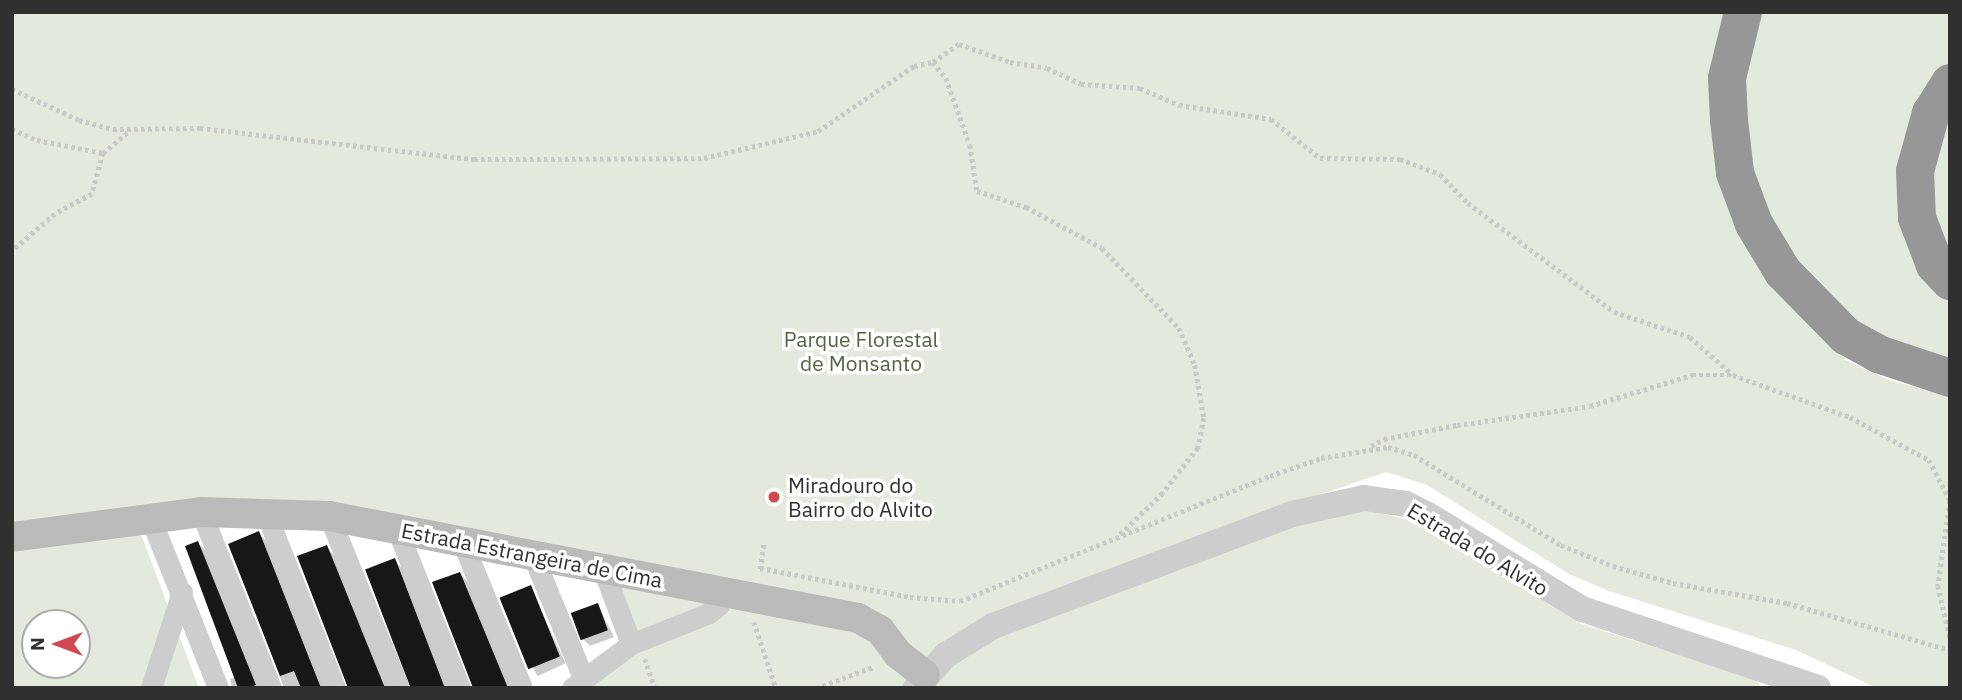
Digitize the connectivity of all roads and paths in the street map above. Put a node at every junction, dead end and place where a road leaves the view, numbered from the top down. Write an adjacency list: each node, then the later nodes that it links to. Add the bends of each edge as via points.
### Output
1 (1740, 19): 11 (highway, via 1727,78 1732,146 1735,173 1759,233 1783,272 1846,336 1878,354)
2 (933, 62): 6 (path, via 914,66 818,131 704,158 474,159 200,128); 10 (path, via 959,44 1010,62 1047,68 1081,84 1140,88 1178,105 1271,118 1320,158 1400,159 1440,174 1468,203 1615,312 1690,337); 20 (path, via 946,78 970,145 976,191 1027,207 1102,248 1179,328 1195,365 1204,418 1198,448 1163,493)
3 (1950, 83): 9 (highway, via 1931,113 1915,171 1917,218 1935,265)
4 (12, 89): 6 (path, via 79,120)
5 (12, 129): 7 (path, via 37,140)
6 (131, 130): 7 (path)
7 (103, 153): 8 (path, via 92,194 55,214)
8 (12, 251)
9 (1950, 281)
10 (1733, 375): 12 (path, via 1692,375 1590,406 1457,425 1384,439); 13 (path, via 1850,417 1928,460)
11 (1950, 378)
12 (1370, 447): 20 (path, via 1270,476); 30 (path, via 1414,455 1561,545 1613,566 1673,583 1787,603)
13 (1950, 500): 28 (path, via 1938,586)
14 (265, 511): 15 (main road, Estrada Estrangeira de Cima); 16 (main road, Estrada Estrangeira de Cima); 37 (street)
15 (201, 512): 17 (main road, Estrada Estrangeira de Cima); 36 (street)
16 (329, 516): 18 (main road, Estrada Estrangeira de Cima); 38 (street)
17 (150, 517): 19 (main road, Estrada Estrangeira de Cima); 25 (street)
18 (397, 529): 21 (main road, Estrada Estrangeira de Cima); 39 (street)
19 (12, 537)
20 (1118, 537): 22 (path, via 960,601 942,602 760,568)
21 (462, 541): 23 (main road, Estrada Estrangeira de Cima); 40 (street)
22 (764, 542)
23 (533, 556): 24 (main road, Estrada Estrangeira de Cima); 33 (street)
24 (603, 569): 26 (main road, Estrada Estrangeira de Cima); 29 (street)
25 (182, 592): 34 (street); 35 (street)
26 (723, 592): 29 (street, via 719,605 709,613); 32 (main road, Estrada Estrangeira de Cima, via 867,621)
27 (752, 617): 42 (path)
28 (1950, 638)
29 (638, 650): 33 (street); 41 (path)
30 (1950, 650)
31 (873, 667): 43 (path)
32 (921, 681): 44 (street, Estrada do Alvito, via 965,641 993,626 1293,514 1364,498 1417,510 1583,609)
33 (578, 684)
34 (151, 688)
35 (218, 688)
36 (271, 688)
37 (335, 688)
38 (399, 688)
39 (460, 688)
40 (522, 688)
41 (655, 688)
42 (776, 688)
43 (816, 688)
44 (1818, 688)

